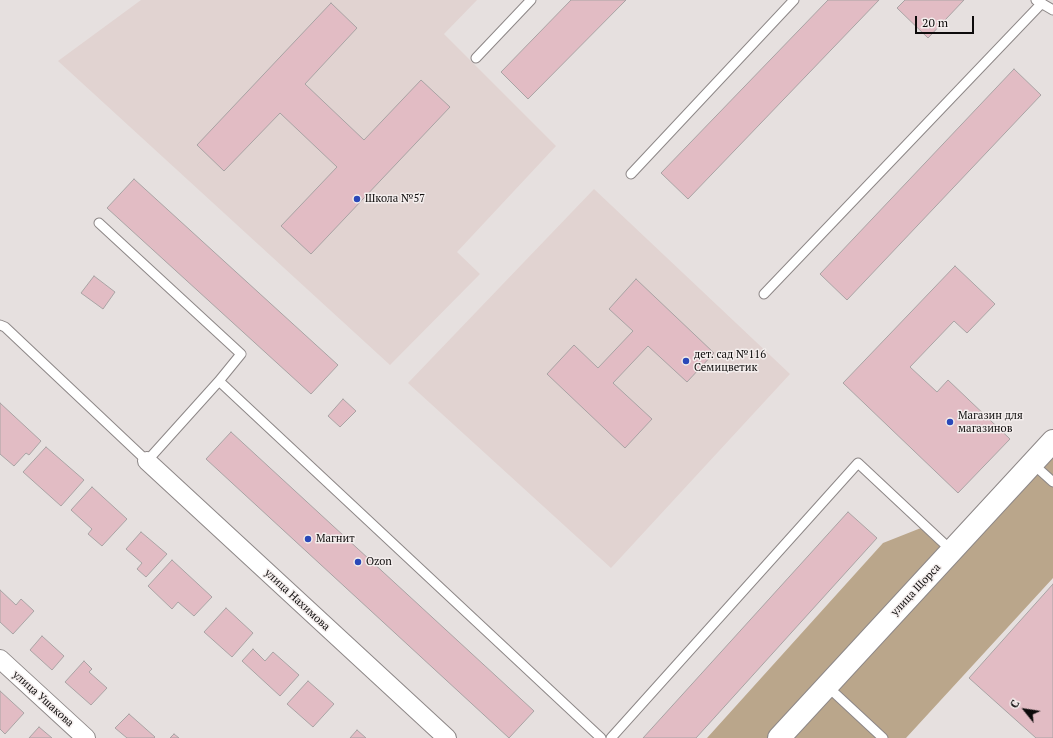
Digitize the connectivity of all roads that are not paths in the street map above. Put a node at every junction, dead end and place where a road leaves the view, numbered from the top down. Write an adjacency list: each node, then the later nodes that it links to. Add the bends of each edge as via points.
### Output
1 (531, 0): 5 (lane)
2 (794, 0): 6 (lane)
3 (1039, 2): 4 (lane); 8 (lane)
4 (1053, 10)
5 (476, 58)
6 (631, 174)
7 (99, 223): 10 (lane, via 241,354)
8 (764, 294)
9 (0, 325): 12 (lane)
10 (219, 381): 12 (lane); 20 (lane)
11 (1053, 441): 13 (street, улица Щорса)
12 (147, 461): 19 (street, улица Нахимова)
13 (1032, 463): 14 (lane); 15 (street, улица Щорса)
14 (1053, 482)
15 (952, 551): 17 (street, улица Щорса); 21 (lane, via 858,463)
16 (0, 659): 18 (street, улица Ушакова)
17 (827, 686): 22 (street, улица Щорса); 23 (lane)
18 (86, 738)
19 (447, 738)
20 (598, 738)
21 (611, 738)
22 (779, 738)
23 (883, 738)

